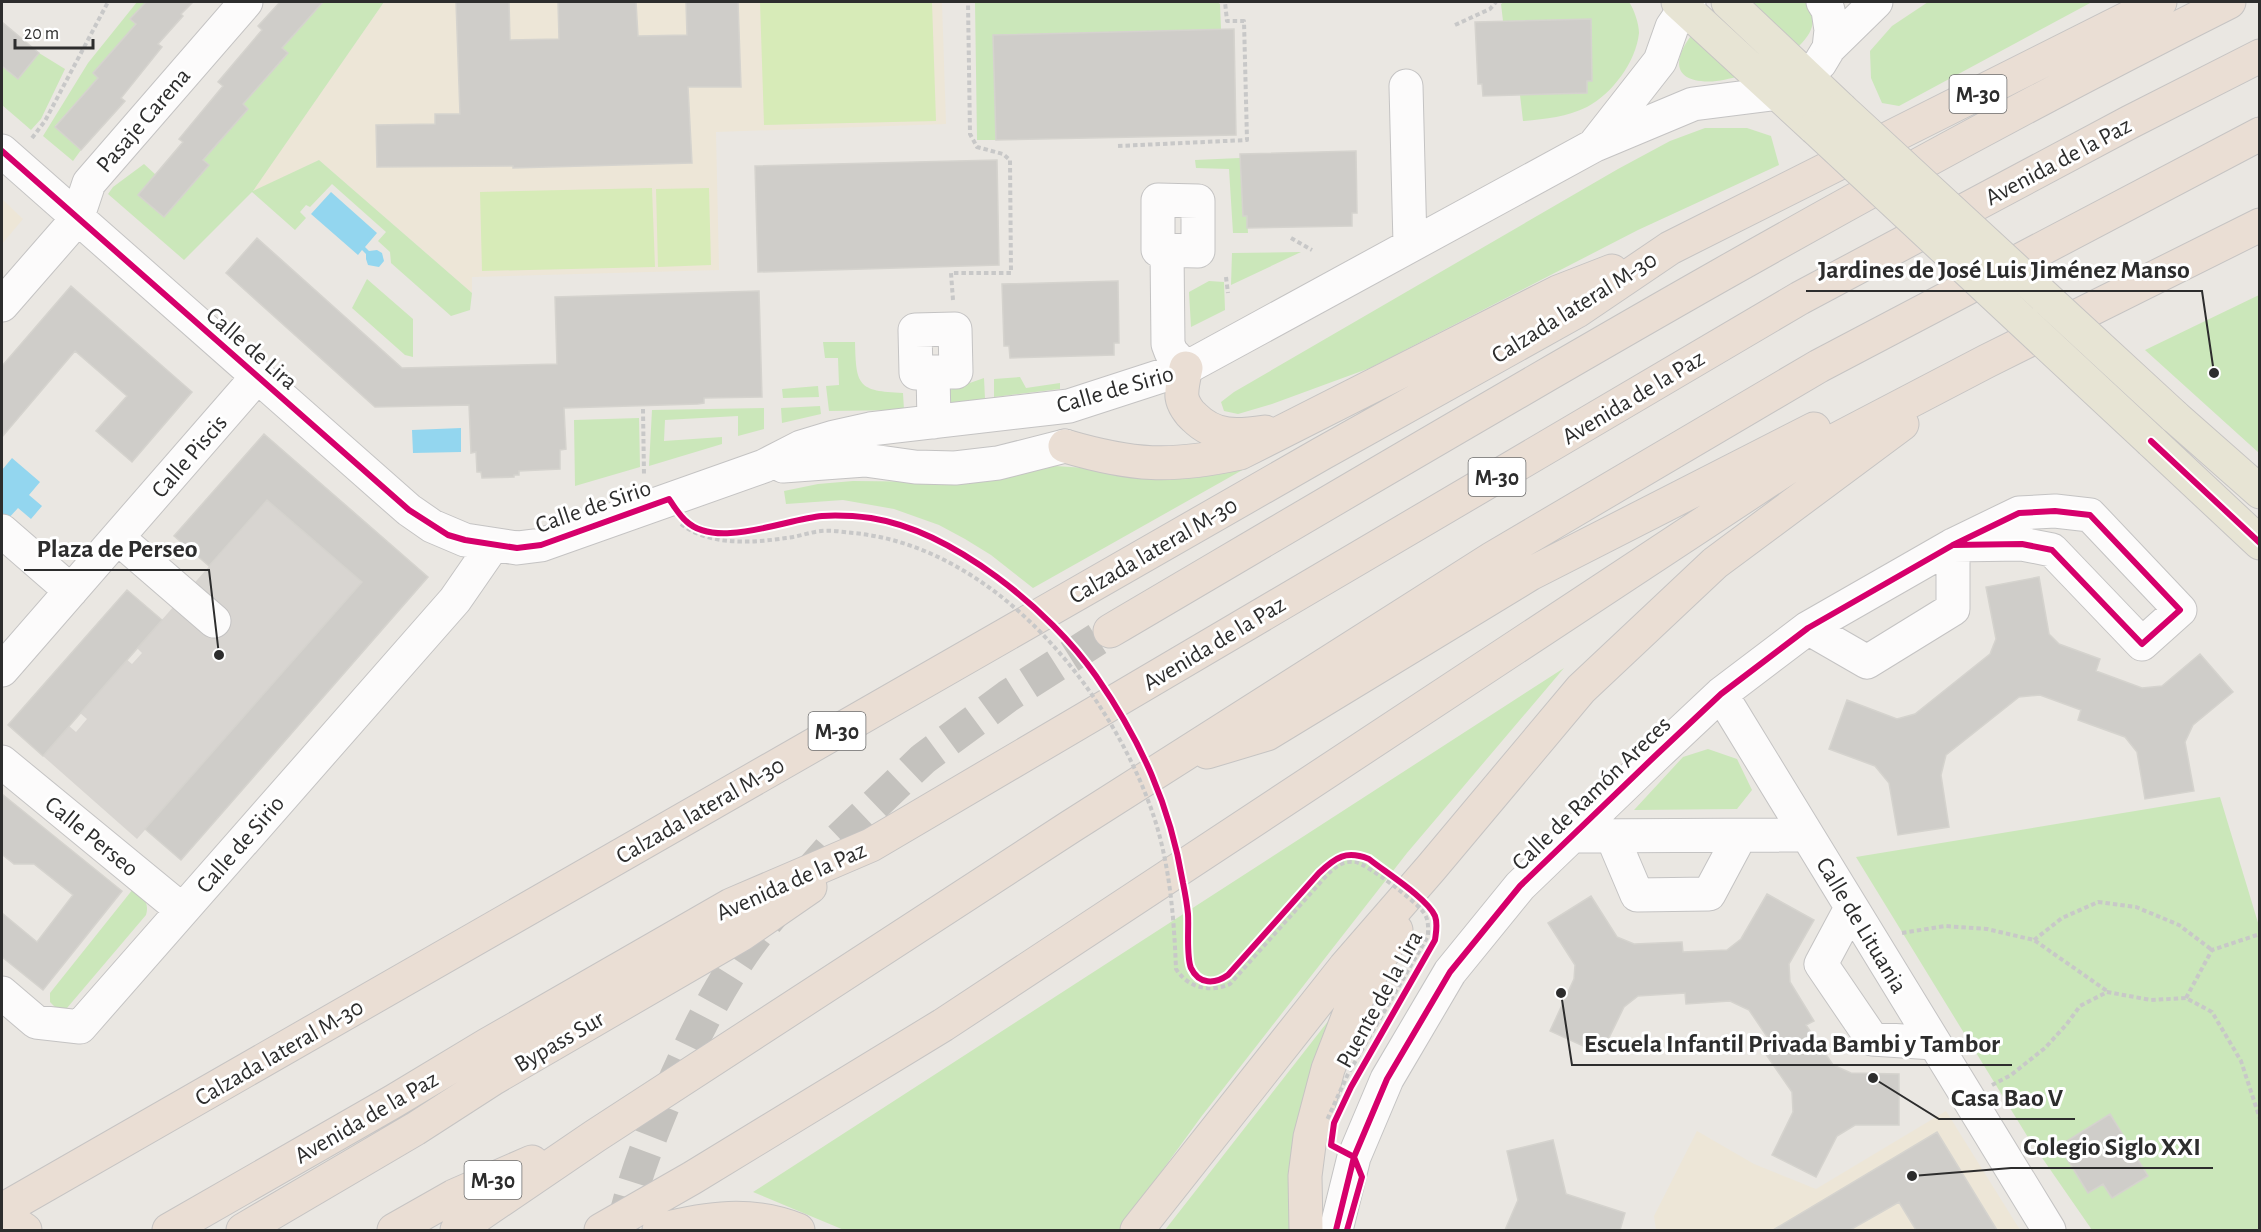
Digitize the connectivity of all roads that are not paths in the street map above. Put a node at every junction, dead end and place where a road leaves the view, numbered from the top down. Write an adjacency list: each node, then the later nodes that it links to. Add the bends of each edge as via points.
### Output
1 (246, 2): 19 (street, Pasaje Carena, via 88,183)
2 (1728, 2): 11 (main road)
3 (1823, 2): 8 (street, via 1831,30)
4 (1876, 2): 8 (street, Calle de Sirio)
5 (2160, 2): 22 (highway, Calzada lateral M-30 / M-30)
6 (2229, 2): 42 (highway, via 1656,310)
7 (1684, 3): 10 (street, Calle de Sirio); 13 (main road)
8 (1829, 48): 11 (street, Calle de Sirio)
9 (2259, 56): 51 (highway, Avenida de la Paz / M-30, via 1800,298)
10 (1660, 61): 14 (street, via 1673,89); 17 (street, Calle de Sirio)
11 (1806, 76): 13 (street, Calle de Sirio); 15 (main road)
12 (1406, 86): 21 (street)
13 (1778, 93): 14 (street, Calle de Sirio); 15 (main road)
14 (1693, 104): 17 (street, Calle de Sirio)
15 (1828, 118): 33 (main road, bridge); 36 (main road, bridge, via 2151,441)
16 (2259, 134): 46 (highway, M-30, via 1819,366 1493,558)
17 (1595, 145): 21 (street, Calle de Sirio)
18 (2, 151): 19 (street, Calle de Lira)
19 (77, 219): 24 (street); 28 (street, Calle de Lira)
20 (2259, 225): 26 (highway)
21 (1410, 244): 27 (street, Calle de Sirio)
22 (1670, 248): 30 (highway, via 1558,292); 58 (highway, Calzada lateral M-30 / M-30, via 1577,311)
23 (1167, 250): 27 (street, Calle de Sirio, via 1168,344)
24 (2, 305)
25 (955, 329): 29 (street, via 915,330 916,373 933,372)
26 (1987, 361): 46 (highway, via 1879,396 1530,574 1267,734); 52 (highway, via 1715,563 1581,689); 64 (highway, via 1807,455 944,1025)
27 (1186, 369): 29 (street, Calle de Sirio, via 1069,406); 30 (highway, via 1182,398 1189,413 1202,425 1223,435 1239,436)
28 (257, 377): 35 (street, Calle Piscis); 38 (street, Calle de Lira, via 409,510 448,535)
29 (934, 422): 32 (street, Calle de Sirio, via 834,437 801,447)
30 (1293, 427): 31 (highway, via 1240,453 1175,464 1105,458)
31 (1065, 447): 32 (street, Calle de Sirio, via 998,463 955,468 865,460)
32 (764, 466): 38 (street, Calle de Sirio, via 679,515 541,545)
33 (2259, 492)
34 (2, 531): 39 (street)
35 (118, 538): 39 (street, Calle Piscis); 40 (street)
36 (2259, 543)
37 (1953, 545): 37 (street, Calle de Ramón Areces, via 2022,544 2052,550 2142,644 2180,610 2090,515 2055,511 2019,513); 41 (street, Calle de Ramón Areces); 41 (street, via 1953,609 1867,662)
38 (493, 546): 54 (street, Calle de Sirio, via 455,600)
39 (71, 591): 43 (street, Calle Piscis)
40 (213, 621)
41 (1808, 628): 44 (street, Calle de Ramón Areces)
42 (1110, 631)
43 (2, 670)
44 (1721, 694): 47 (street, Calle de Lituania); 48 (street, Calle de Ramón Areces)
45 (2, 762): 54 (street, Calle Perseo)
46 (1168, 763): 57 (highway, M-30)
47 (1808, 835): 50 (street, Calle de Lituania); 53 (street, Calle de Lituania)
48 (1572, 836): 49 (street, Calle de Lituania); 69 (street, Calle de Ramón Areces, via 1520,886 1450,972 1387,1079 1354,1157)
49 (1612, 836): 50 (street, Calle de Lituania); 50 (street, via 1637,895 1709,894)
50 (1740, 836)
51 (871, 845): 60 (highway, Avenida de la Paz / M-30, via 731,905); 61 (highway, Bypass Sur / M-30, via 742,934)
52 (1431, 868): 67 (highway, via 1345,967); 68 (highway, via 1352,1007 1328,1069 1310,1137 1305,1176)
53 (1851, 908): 56 (street, Calle de Lituania); 56 (street, via 1821,964 1872,1039)
54 (182, 910): 55 (street, Calle de Sirio, via 80,1028 36,1022)
55 (2, 993)
56 (1934, 1042): 70 (street, Calle de Lituania)
57 (595, 1136): 62 (highway, M-30, via 454,1196); 63 (highway, M-30)
58 (2, 1212): 59 (highway)
59 (25, 1230)
60 (169, 1230)
61 (243, 1230)
62 (394, 1230)
63 (457, 1230)
64 (601, 1230)
65 (659, 1230): 66 (highway, via 706,1219 744,1217)
66 (798, 1230)
67 (1137, 1230)
68 (1306, 1230)
69 (1336, 1230)
70 (2049, 1230)

